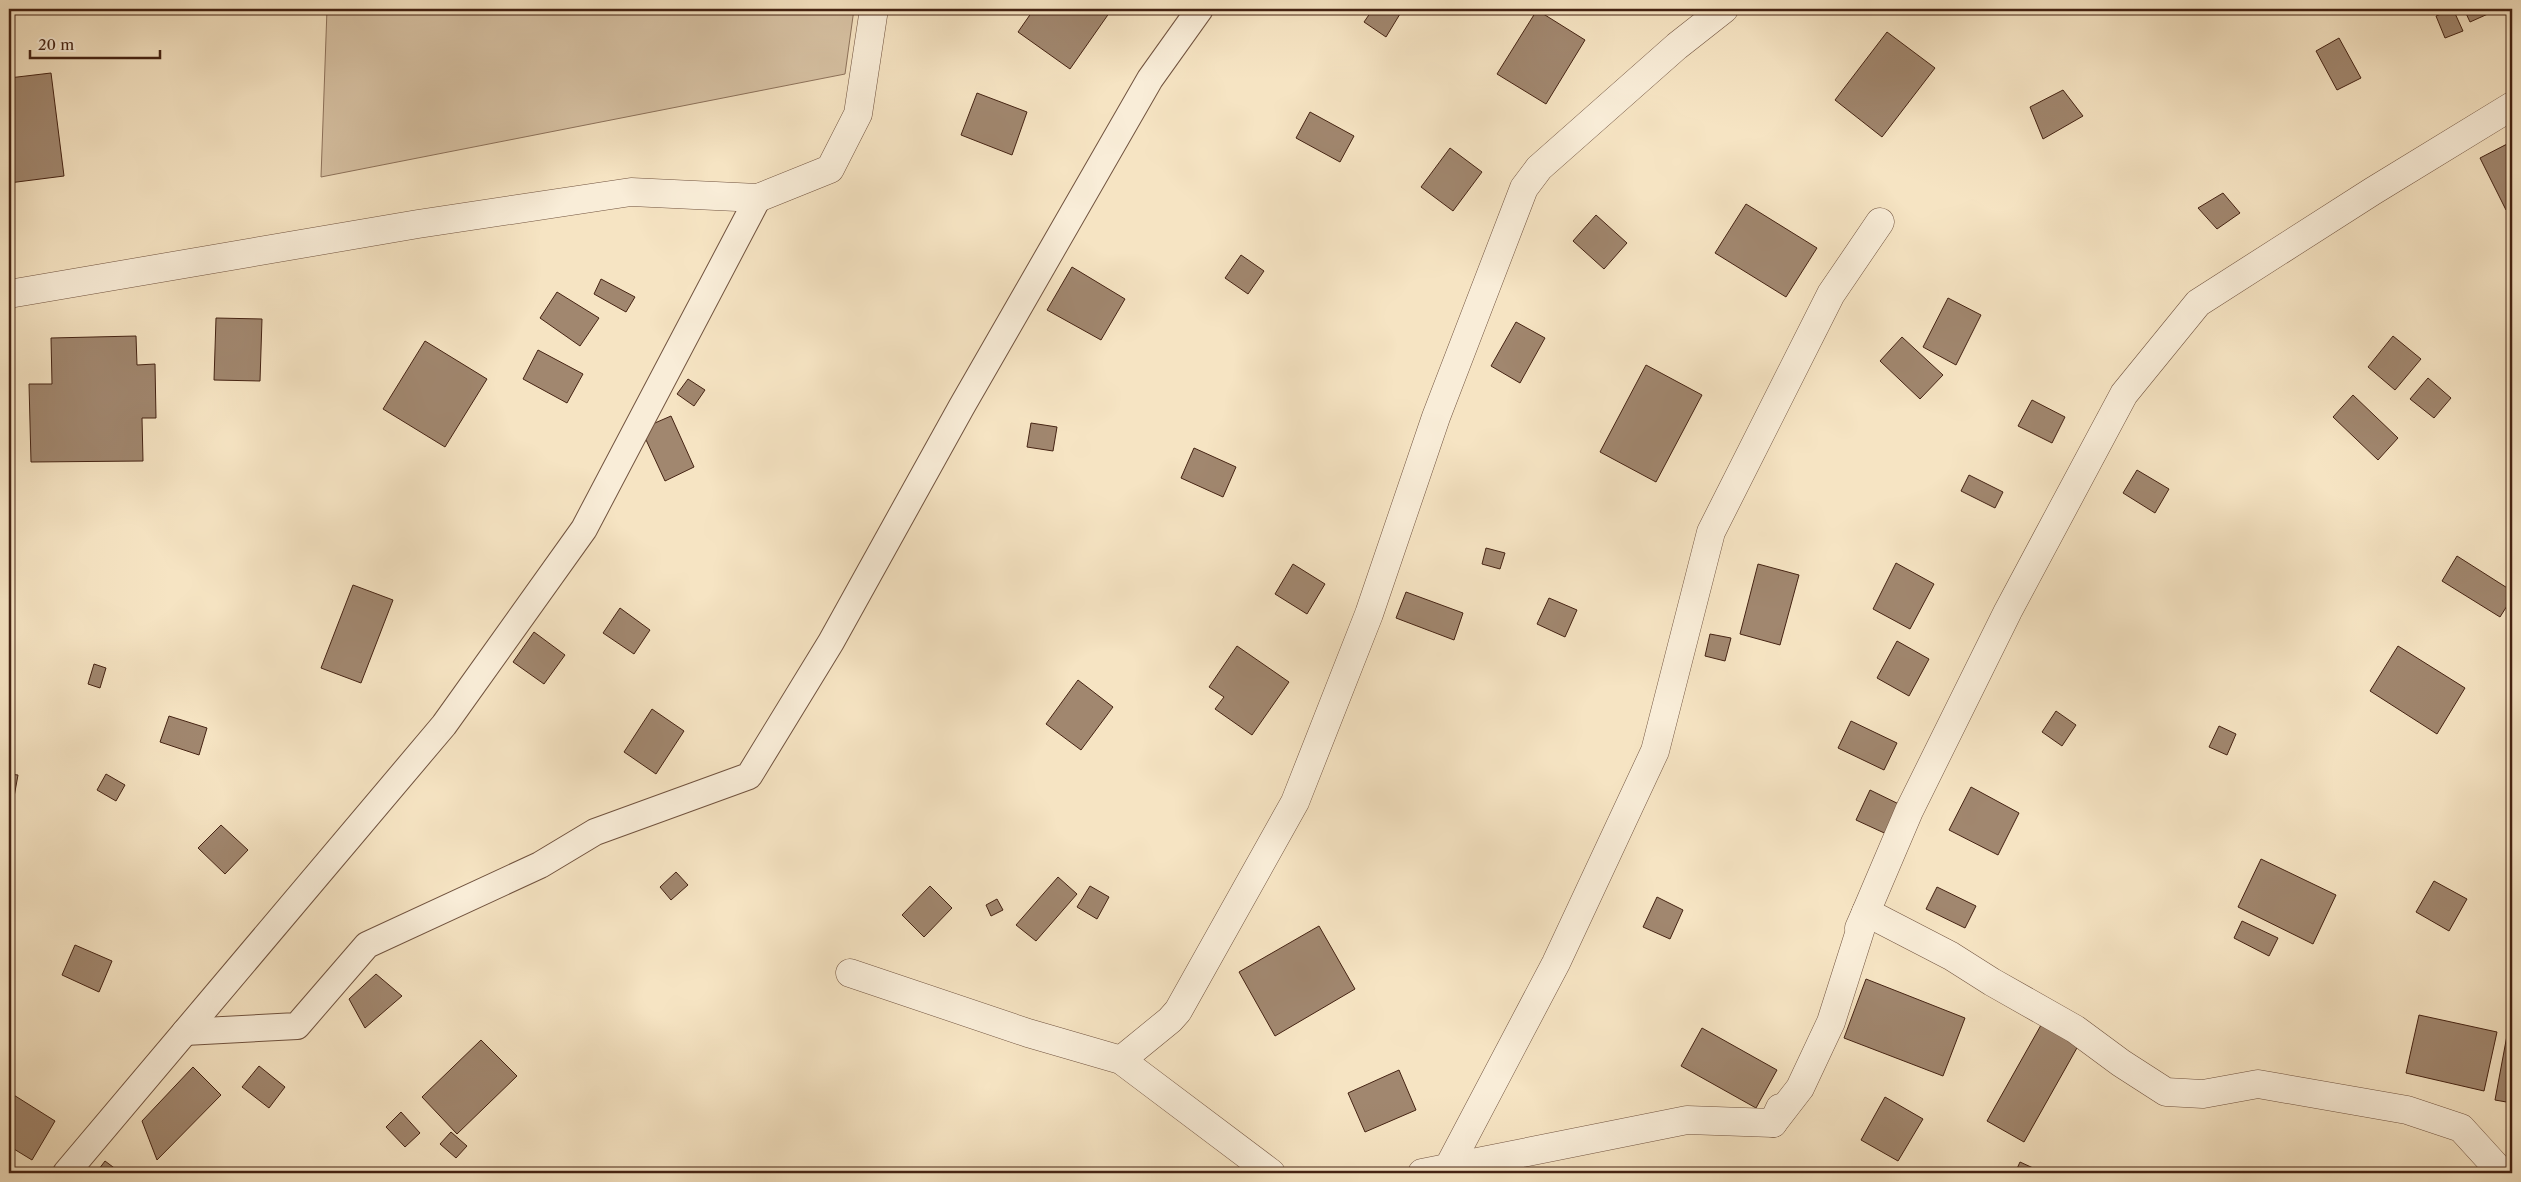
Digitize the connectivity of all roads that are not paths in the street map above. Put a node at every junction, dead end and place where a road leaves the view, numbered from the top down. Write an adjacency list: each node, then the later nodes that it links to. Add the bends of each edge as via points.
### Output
1 (874, 9): 5 (street, via 858,114 830,169)
2 (1200, 9): 10 (lane, via 1150,79 831,642 749,776 594,832 540,865 367,945 298,1026)
3 (1724, 9): 11 (street, via 1677,46 1539,168 1524,188 1436,417 1369,614 1295,802 1178,1011)
4 (2512, 106): 8 (street, via 2198,303 2124,394 2004,620 1909,811)
5 (758, 198): 7 (street, via 631,192 418,224); 10 (lane, via 584,529 444,725)
6 (1880, 222): 12 (street, via 1830,294 1710,532 1655,751 1556,963)
7 (9, 294)
8 (1866, 912): 12 (street, via 1773,1123 1687,1120); 15 (street, via 1952,956 2075,1029 2166,1092 2203,1094 2258,1084 2407,1110 2461,1128)
9 (850, 973): 11 (street, via 1028,1033)
10 (186, 1032): 13 (lane)
11 (1121, 1060): 14 (street)
12 (1435, 1170)
13 (66, 1173)
14 (1271, 1173)
15 (2502, 1173)

